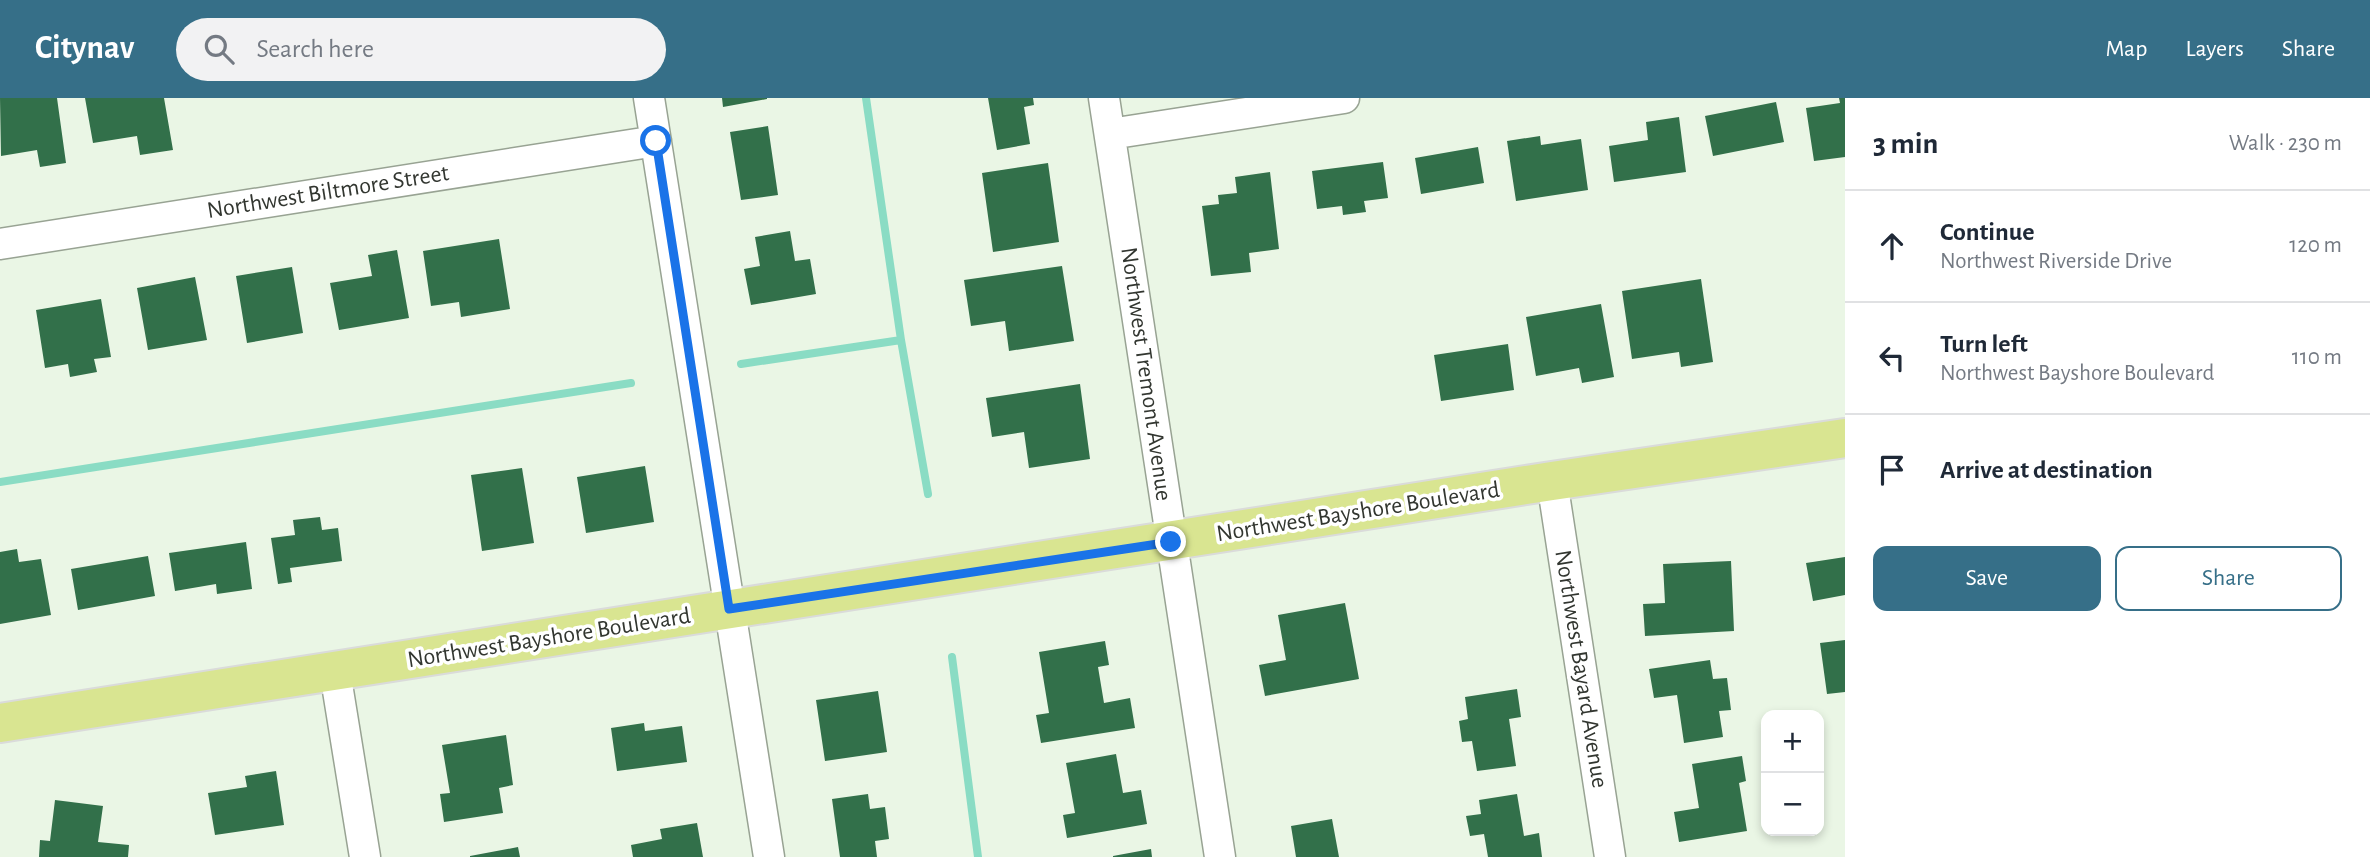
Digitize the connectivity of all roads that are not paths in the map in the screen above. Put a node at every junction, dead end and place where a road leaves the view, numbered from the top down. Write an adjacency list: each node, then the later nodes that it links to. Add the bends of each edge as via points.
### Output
1 (649, 98): 5 (street)
2 (1104, 98): 4 (street, Northwest Tremont Avenue)
3 (1344, 98): 4 (street)
4 (1110, 134): 9 (street, Northwest Tremont Avenue)
5 (656, 141): 6 (street, Northwest Biltmore Street); 10 (street)
6 (0, 244)
7 (1845, 438): 8 (main road, Northwest Bayshore Boulevard)
8 (1552, 481): 9 (main road, Northwest Bayshore Boulevard); 16 (street, Northwest Bayard Avenue)
9 (1171, 542): 10 (main road, Northwest Bayshore Boulevard); 15 (street, Northwest Tremont Avenue)
10 (729, 609): 11 (main road, Northwest Bayshore Boulevard); 14 (street)
11 (335, 672): 12 (main road, Northwest Bayshore Boulevard); 13 (street)
12 (0, 723)
13 (365, 857)
14 (769, 857)
15 (1220, 857)
16 (1610, 857)

